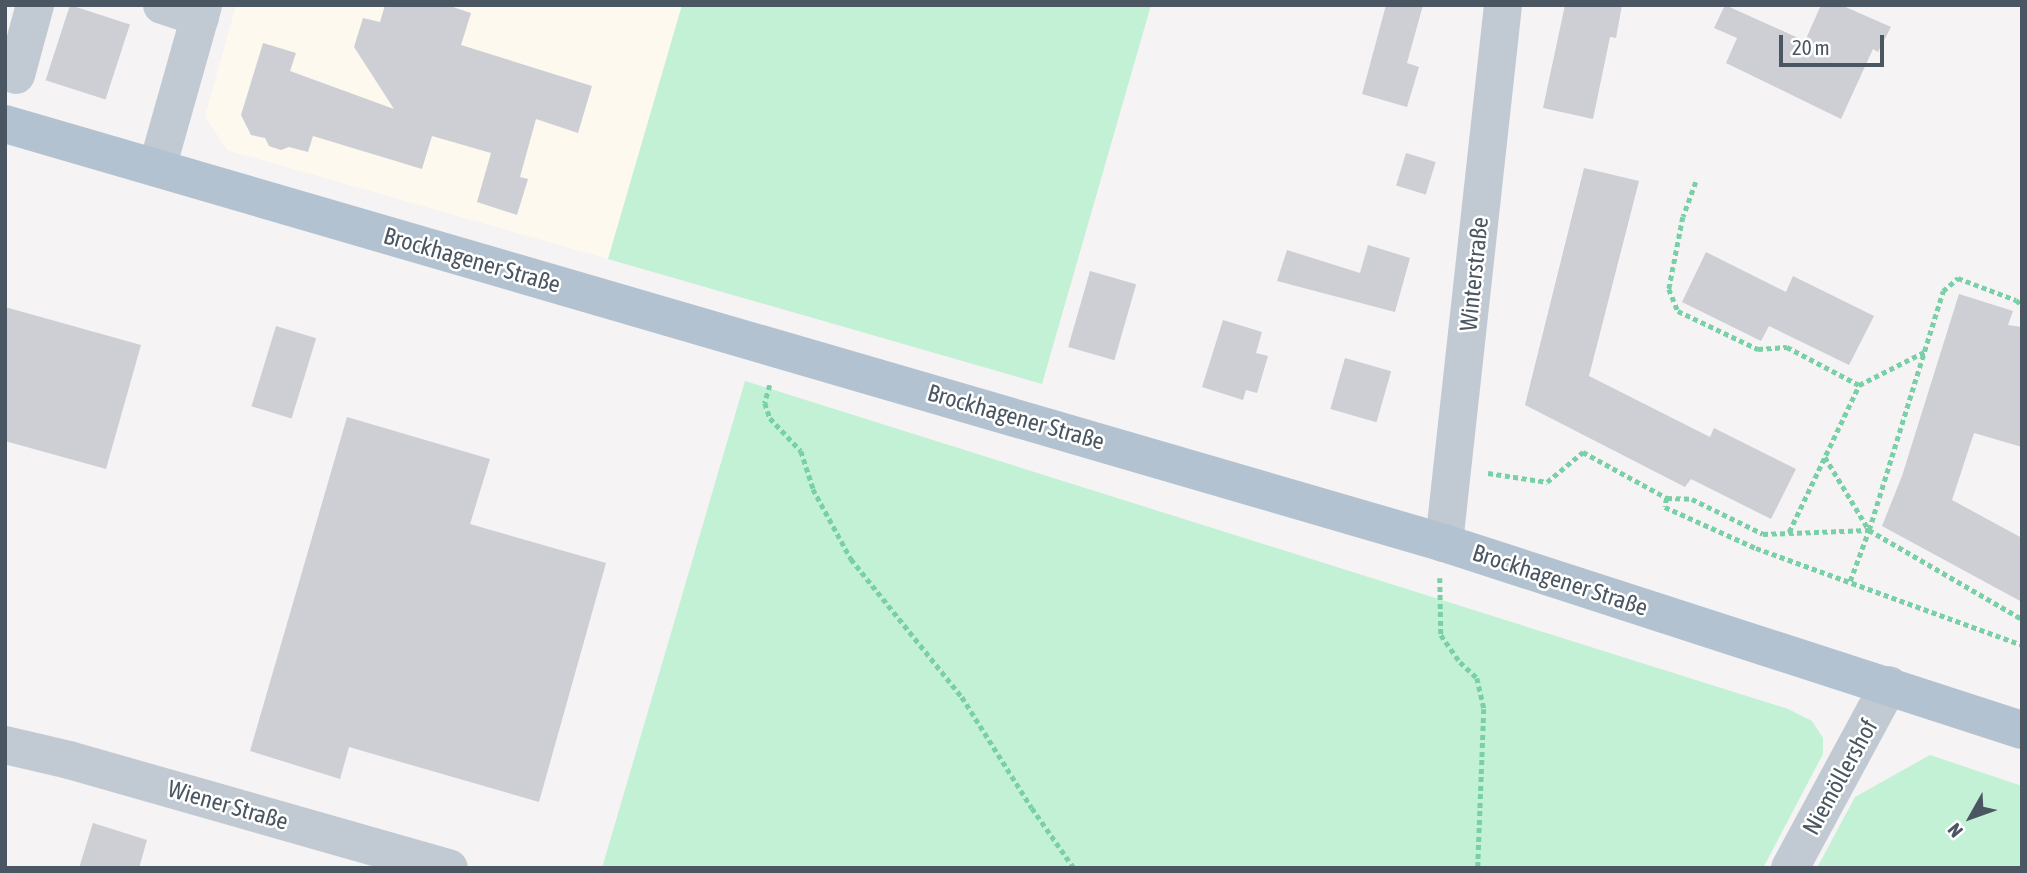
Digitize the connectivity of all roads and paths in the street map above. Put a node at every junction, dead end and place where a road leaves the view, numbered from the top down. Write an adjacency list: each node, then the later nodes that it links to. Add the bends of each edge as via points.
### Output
1 (35, 5): 5 (street)
2 (162, 5): 4 (street)
3 (1503, 5): 14 (street, Winterstraße)
4 (201, 11): 7 (street)
5 (16, 75)
6 (5, 124): 7 (main road, Brockhagener Straße)
7 (157, 168): 10 (main road, Brockhagener Straße)
8 (1696, 182): 12 (path, via 1683,217 1669,289 1678,311 1758,349 1787,347)
9 (2022, 305): 11 (path, via 1958,278 1943,291)
10 (780, 349): 18 (main road, Brockhagener Straße); 26 (path, via 765,402 770,418 801,451 813,489 851,558 962,697)
11 (1925, 351): 12 (path); 16 (path)
12 (1859, 385): 13 (path)
13 (1825, 457): 16 (path); 17 (path)
14 (1452, 467): 15 (path, via 1547,482 1583,452); 18 (street, Winterstraße)
15 (1667, 498): 17 (path, via 1692,499 1763,534); 19 (path, via 1665,507 1756,548)
16 (1869, 530): 17 (path); 19 (path); 20 (path)
17 (1789, 533)
18 (1444, 543): 22 (main road, Brockhagener Straße); 27 (path, via 1439,584 1441,635 1477,678 1484,709)
19 (1850, 581): 21 (path)
20 (2022, 619)
21 (2022, 645)
22 (1889, 685): 23 (main road, Brockhagener Straße); 28 (street, Niemöllershof)
23 (2022, 730)
24 (5, 745): 25 (street, Wiener Straße)
25 (449, 868)
26 (1074, 868)
27 (1478, 868)
28 (1790, 868)

